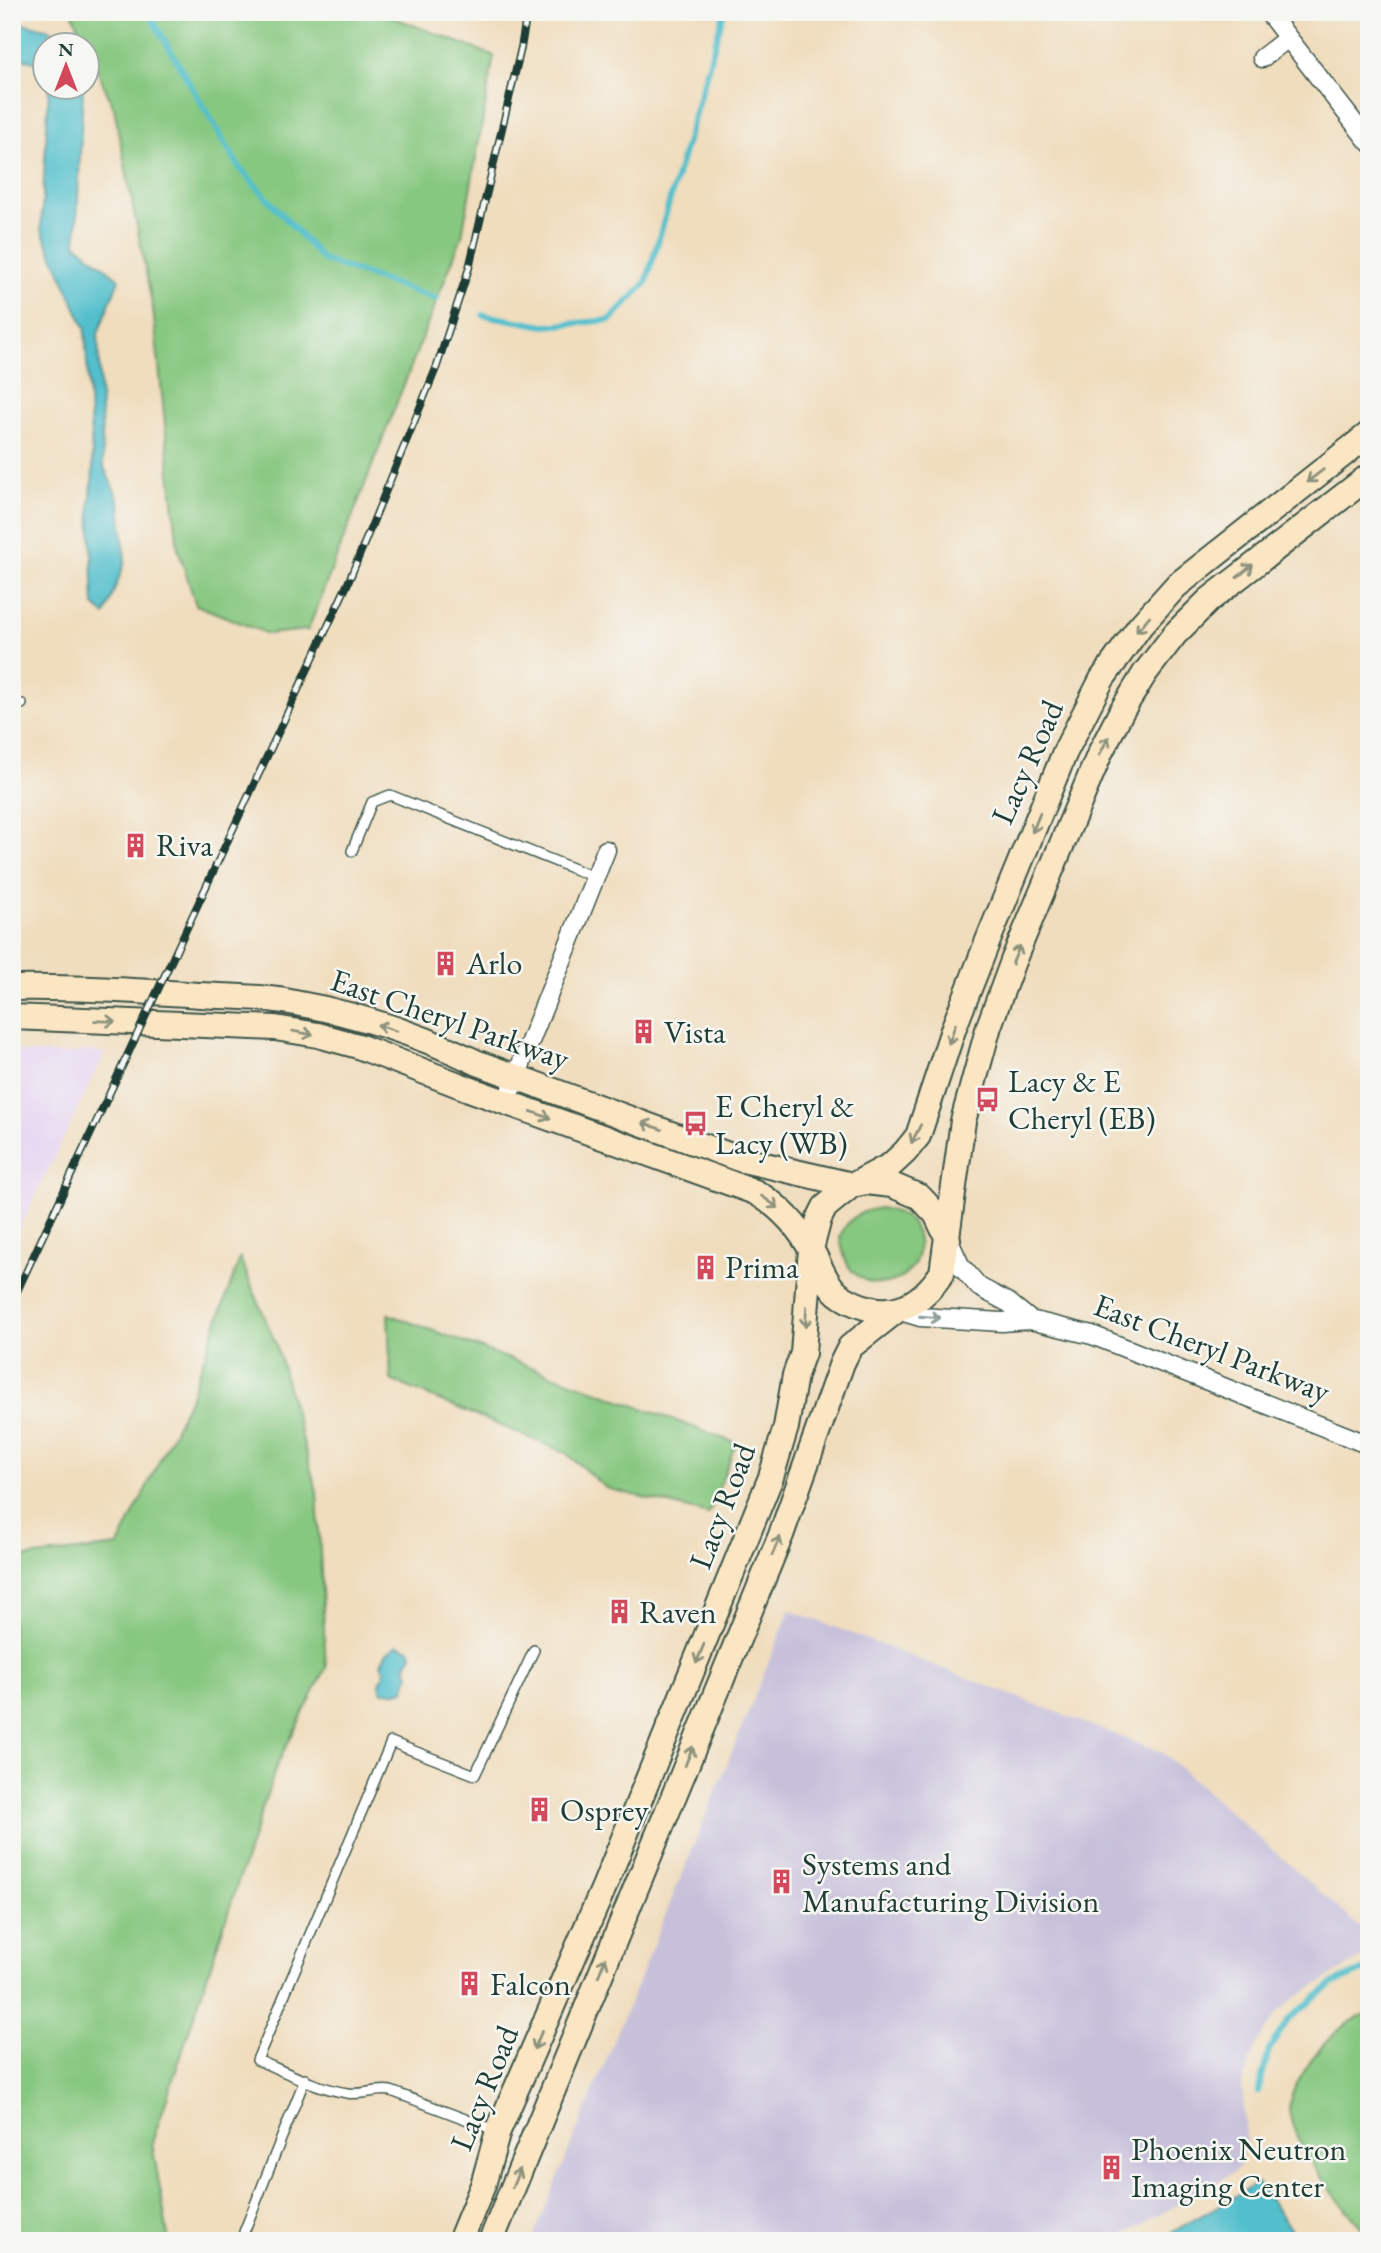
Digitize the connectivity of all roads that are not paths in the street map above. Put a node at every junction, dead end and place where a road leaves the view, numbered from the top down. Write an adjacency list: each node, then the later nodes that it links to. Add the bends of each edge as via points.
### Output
1 (1268, 12): 2 (street)
2 (1288, 38): 3 (street); 4 (street)
3 (1262, 58)
4 (1369, 142)
5 (1369, 434): 14 (main road, Lacy Road, one-way to 14, via 1176,586 1102,679 1065,752 989,938 918,1136 891,1165)
6 (1369, 476): 15 (main road, Lacy Road, one-way to 6, via 963,1121 989,1026 1121,712 1167,644 1209,600)
7 (352, 850): 9 (lane, via 372,802 390,795)
8 (606, 850): 9 (street)
9 (594, 877): 12 (street)
10 (12, 988): 12 (main road, East Cheryl Parkway, one-way to 10, via 379,1025 288,1001 68,987)
11 (12, 1017): 13 (main road, East Cheryl Parkway, one-way to 13, via 236,1025 307,1033 358,1046)
12 (516, 1077): 13 (street); 14 (main road, East Cheryl Parkway, one-way to 12, via 739,1160)
13 (506, 1102): 16 (main road, East Cheryl Parkway, one-way to 16, via 755,1192 788,1216)
14 (852, 1185): 15 (main road, via 881,1183 920,1197 936,1214); 16 (main road, via 825,1207)
15 (948, 1239): 17 (main road, via 943,1273 922,1297); 18 (street, East Cheryl Parkway, via 960,1265 979,1287)
16 (811, 1249): 17 (main road, via 824,1279 836,1293 865,1308); 22 (main road, Lacy Road, one-way to 22, via 803,1353 771,1478 613,1866)
17 (897, 1310): 18 (street, East Cheryl Parkway, one-way to 18, via 920,1317); 25 (main road, Lacy Road, one-way to 17, via 781,1535 842,1363 850,1347)
18 (1030, 1320): 19 (street, East Cheryl Parkway, via 1118,1343)
19 (1369, 1445)
20 (534, 1650): 21 (lane, via 475,1775 391,1741 257,2060)
21 (305, 2079): 22 (lane, via 348,2094 391,2091); 23 (lane)
22 (498, 2131): 24 (main road, Lacy Road)
23 (244, 2241)
24 (460, 2241)
25 (491, 2241)

